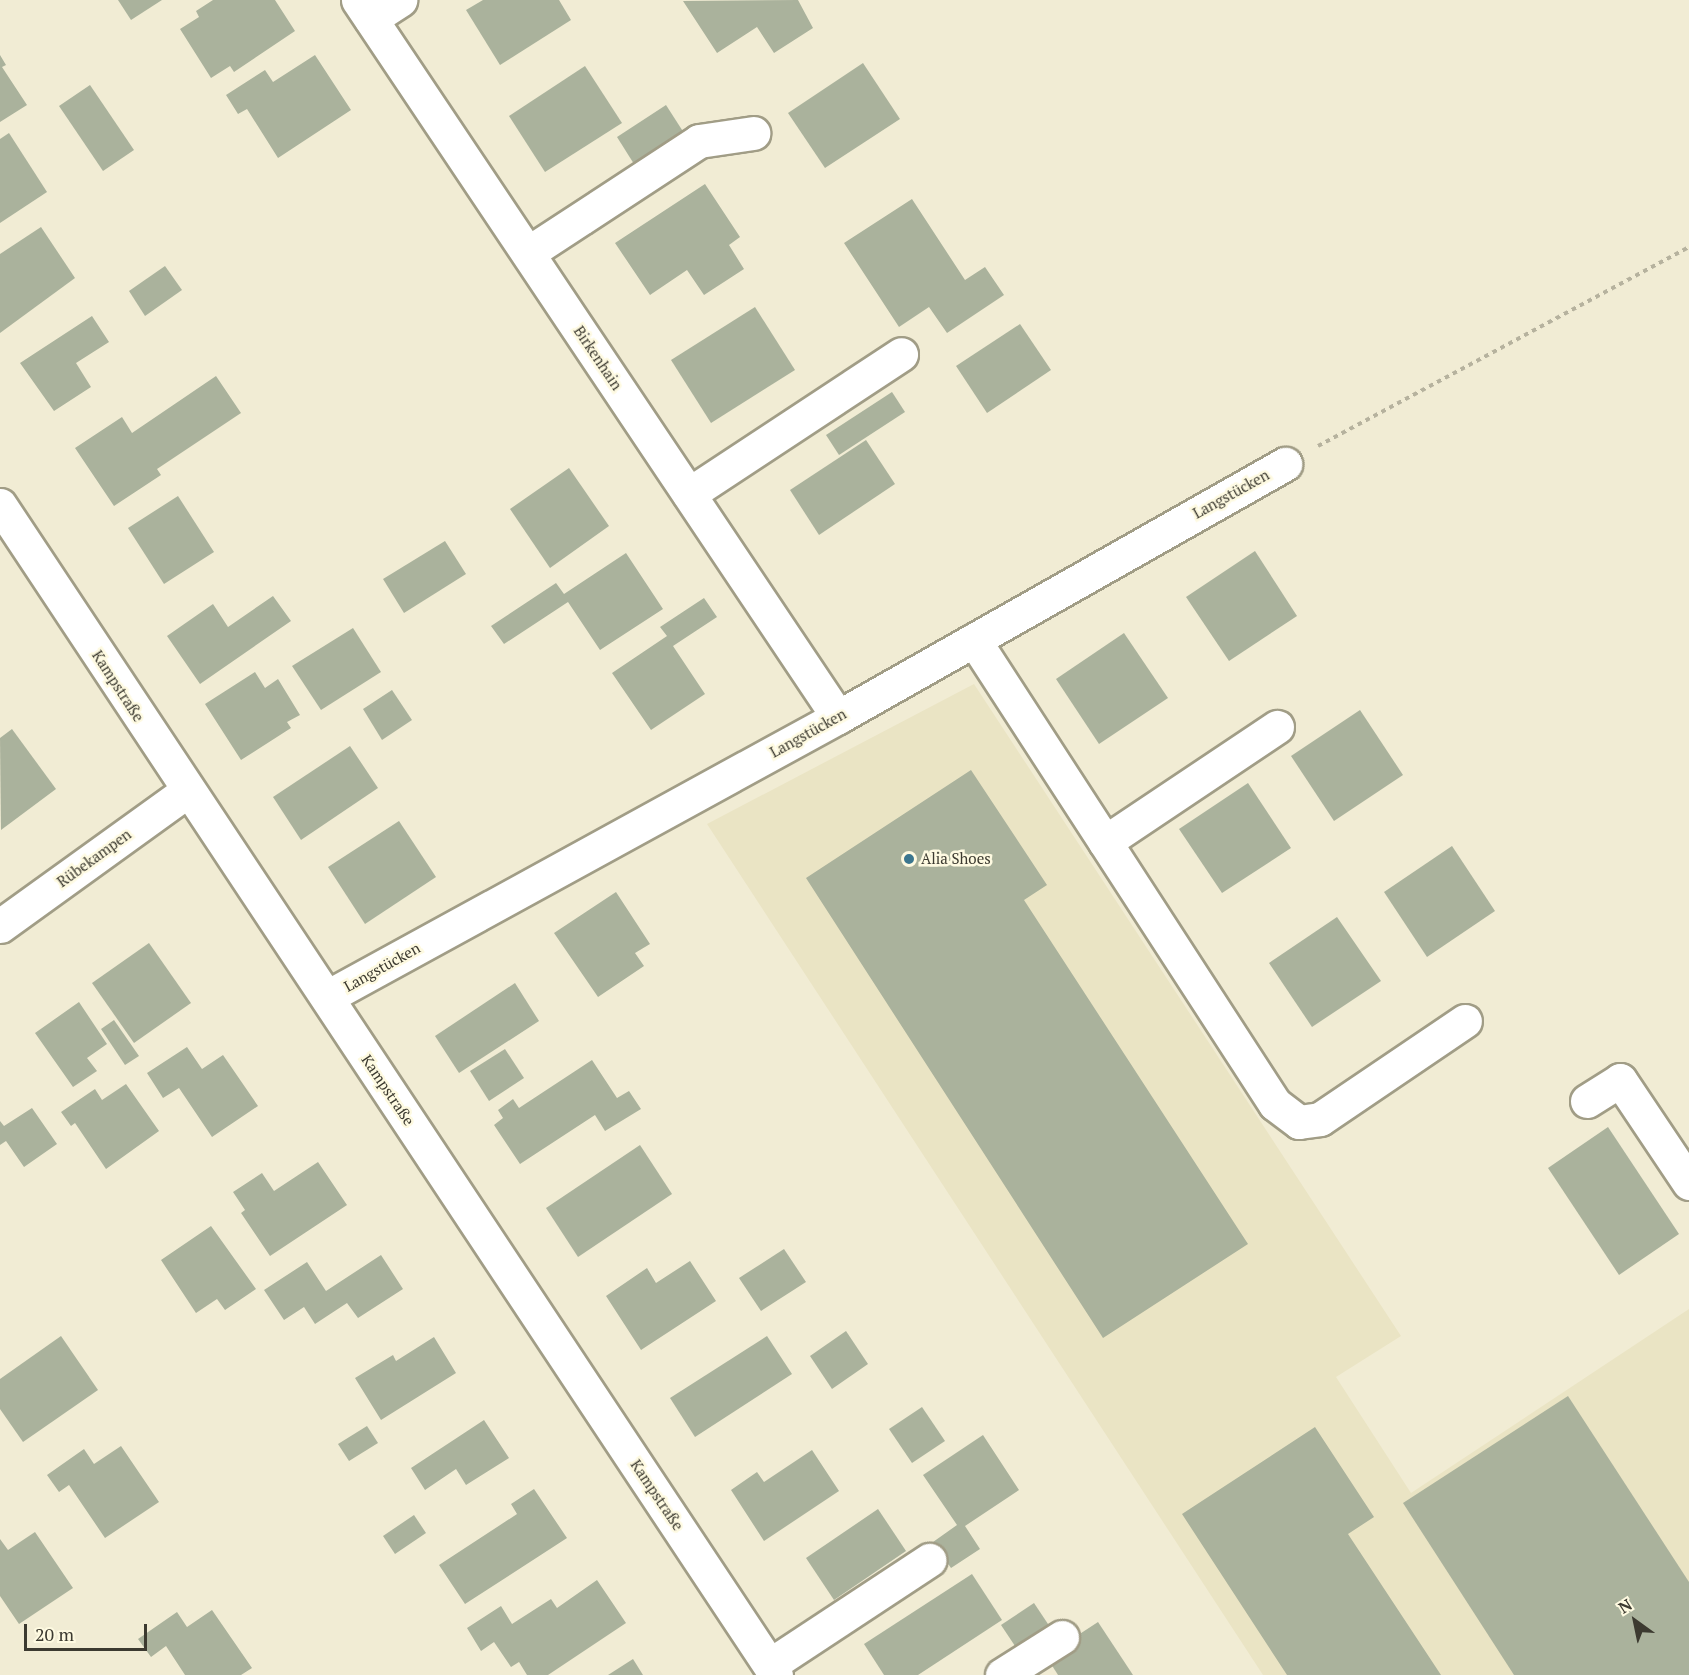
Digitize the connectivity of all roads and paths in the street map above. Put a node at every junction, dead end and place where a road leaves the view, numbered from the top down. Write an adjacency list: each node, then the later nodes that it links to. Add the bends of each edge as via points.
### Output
1 (400, 0): 2 (street)
2 (365, 10): 5 (street, Birkenhain)
3 (753, 133): 5 (street, via 699,141)
4 (1689, 247): 7 (path)
5 (528, 253): 8 (street, Birkenhain)
6 (901, 354): 8 (street)
7 (1285, 464): 10 (street, Langstücken)
8 (689, 494): 11 (street, Birkenhain)
9 (0, 505): 13 (street, Kampstraße)
10 (974, 640): 11 (street, Langstücken); 14 (street)
11 (838, 717): 16 (street, Langstücken)
12 (1277, 727): 14 (street)
13 (187, 791): 15 (street, Rübekampen); 16 (street, Kampstraße)
14 (1105, 842): 17 (street, via 1275,1104 1299,1122 1320,1119)
15 (0, 926)
16 (327, 997): 22 (street, Kampstraße)
17 (1465, 1021)
18 (1587, 1101): 19 (street, via 1620,1080)
19 (1689, 1183)
20 (929, 1560): 22 (street)
21 (1062, 1637): 23 (street)
22 (773, 1670)
23 (1002, 1675)

